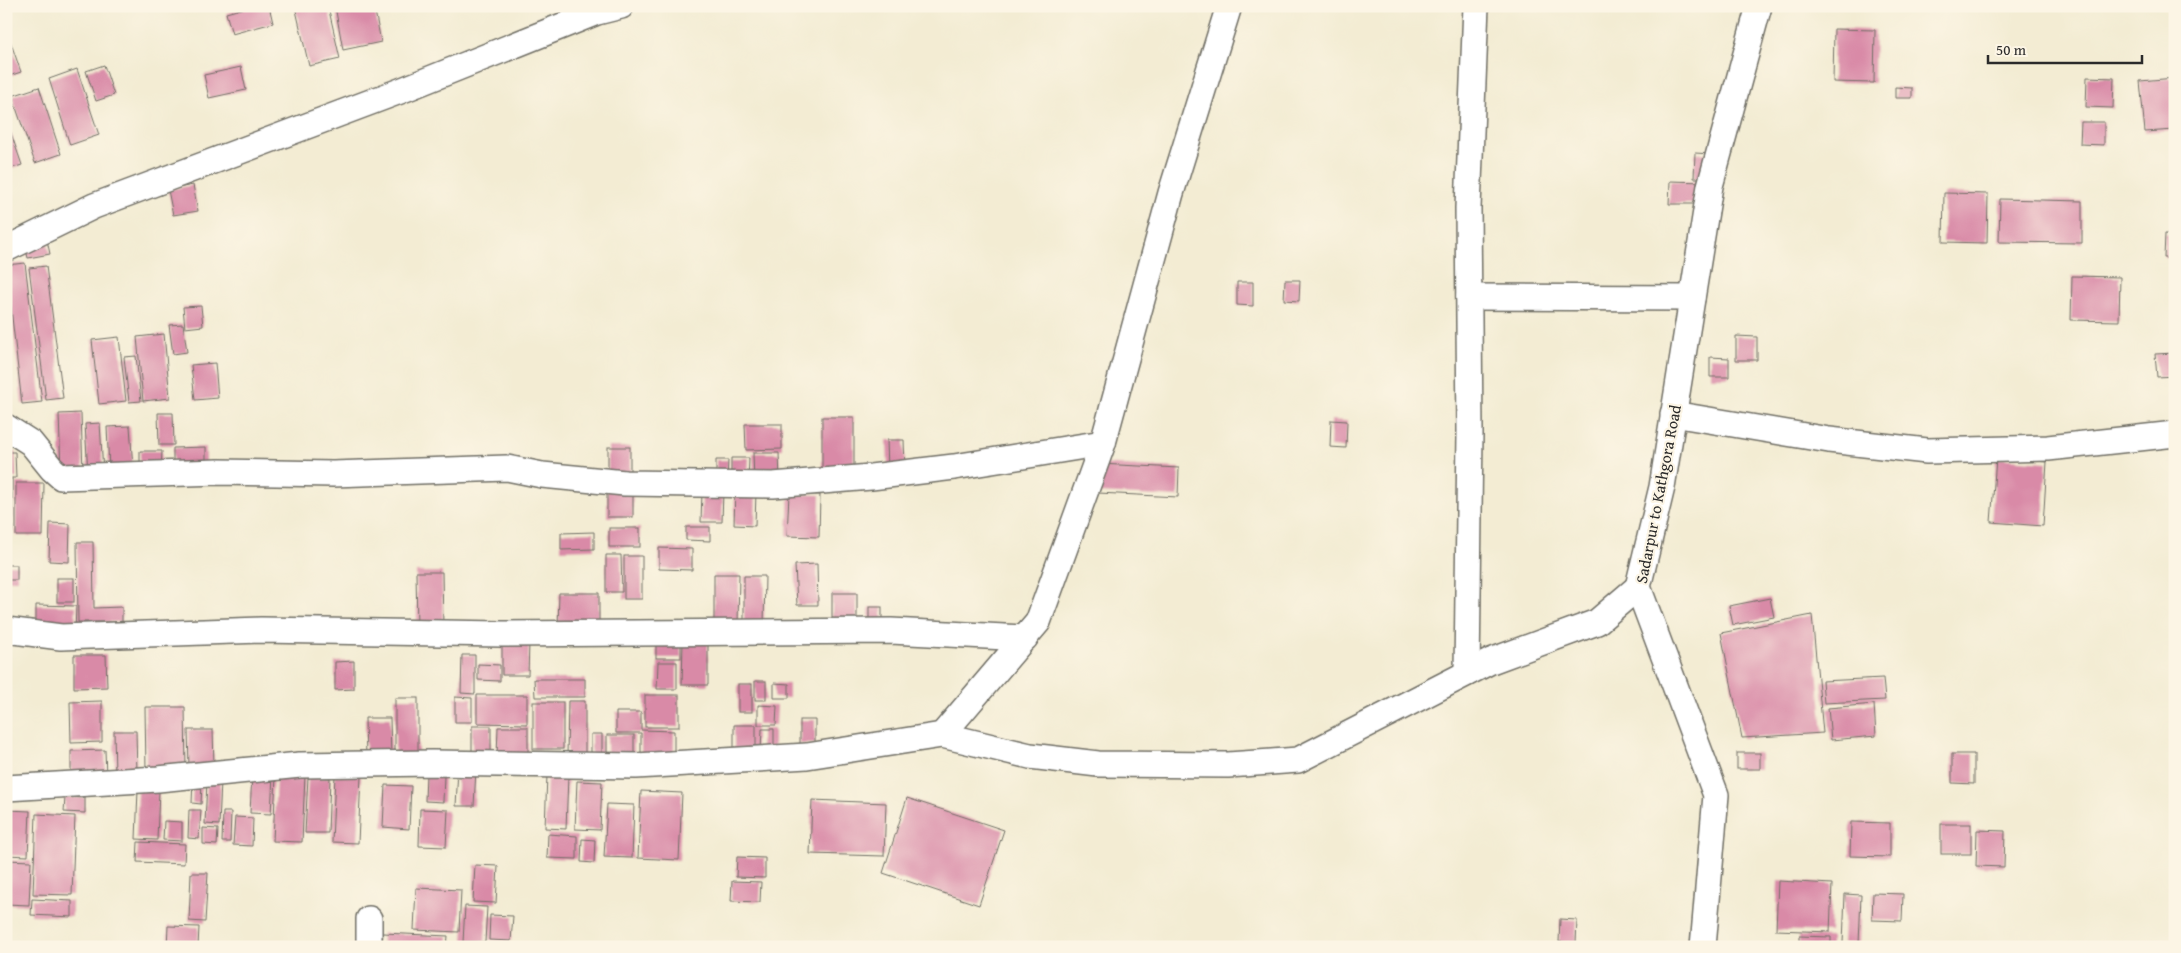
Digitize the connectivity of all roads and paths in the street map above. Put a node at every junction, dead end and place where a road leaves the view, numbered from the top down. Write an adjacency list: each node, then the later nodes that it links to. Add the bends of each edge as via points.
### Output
1 (621, 6): 5 (street, via 597,12 400,91 94,206)
2 (1229, 6): 11 (street, via 1171,193)
3 (1476, 6): 6 (street, via 1468,208)
4 (1759, 6): 7 (street, Sadarpur to Kathgora Road, via 1710,186)
5 (6, 249)
6 (1469, 297): 7 (street); 15 (street)
7 (1692, 298): 8 (street, Sadarpur to Kathgora Road)
8 (1673, 414): 10 (street, via 1829,440 1926,451 2048,448); 12 (street, Sadarpur to Kathgora Road, via 1662,487)
9 (6, 427): 11 (street, via 31,443 52,470 62,477 508,468 542,475 624,483 773,485 871,478)
10 (2175, 434)
11 (1102, 443): 14 (street, via 1038,622)
12 (1638, 587): 15 (street, via 1597,622); 20 (street, Sadarpur to Kathgora Road, via 1716,795)
13 (6, 630): 14 (street, via 61,637 280,630 502,634 891,631)
14 (1025, 638): 16 (street)
15 (1467, 673): 16 (street, via 1298,760 1228,765 1098,764 1030,756)
16 (942, 735): 17 (street, via 788,757 636,766 300,765 158,779)
17 (6, 788)
18 (369, 919): 19 (street)
19 (369, 947)
20 (1703, 947)

